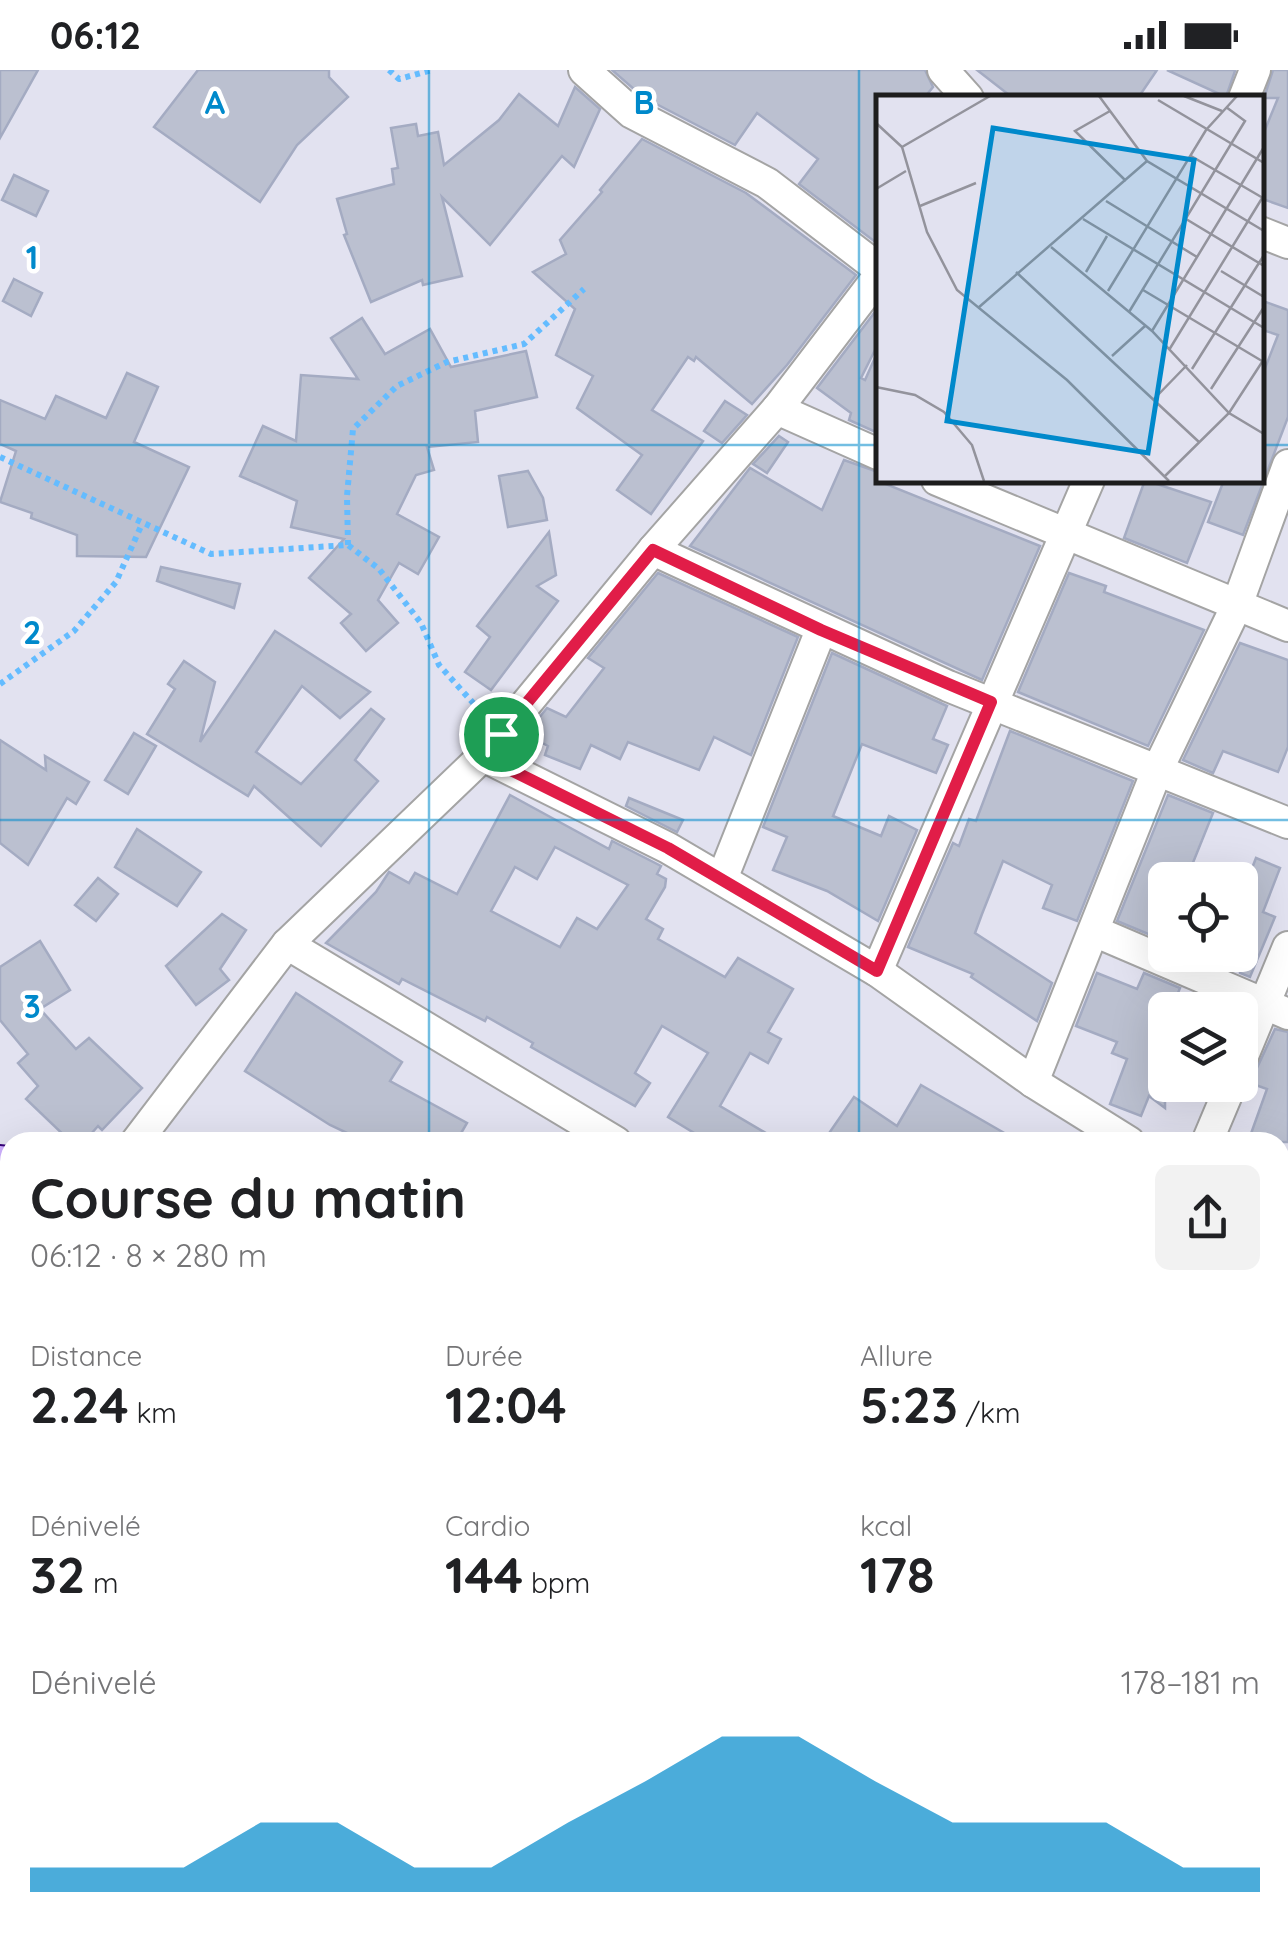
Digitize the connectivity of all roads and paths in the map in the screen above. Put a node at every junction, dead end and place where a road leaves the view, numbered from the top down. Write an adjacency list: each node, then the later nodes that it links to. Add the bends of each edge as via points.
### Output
1 (389, 70): 2 (path, via 400,79)
2 (432, 70)
3 (584, 70): 10 (street, via 632,113 767,183)
4 (943, 70): 6 (street)
5 (1254, 70): 7 (street)
6 (965, 95)
7 (1245, 95)
8 (1263, 233): 9 (street)
9 (1288, 243)
10 (876, 266)
11 (876, 280): 13 (street)
12 (584, 289): 21 (path, via 524,344 447,362 397,386 353,429)
13 (777, 409): 14 (street); 22 (street)
14 (876, 453)
15 (0, 457): 19 (path)
16 (1288, 464): 23 (street)
17 (942, 482): 20 (street)
18 (1088, 482): 20 (street)
19 (142, 524): 21 (path, via 212,554); 26 (path, via 116,582 74,632)
20 (1066, 535): 23 (street); 27 (street)
21 (348, 545): 28 (path, via 379,570 421,623 439,665)
22 (653, 550): 25 (street); 28 (street)
23 (1237, 605): 24 (street); 29 (street)
24 (1288, 626)
25 (821, 630): 27 (street); 31 (street)
26 (0, 684)
27 (991, 702): 29 (street); 35 (street)
28 (492, 745): 31 (street); 33 (street)
29 (1156, 772): 30 (street); 32 (street)
30 (1288, 824)
31 (722, 879): 35 (street)
32 (1094, 931): 36 (street); 38 (street)
33 (286, 944): 40 (street); 41 (street)
34 (1288, 947): 36 (street)
35 (877, 971): 38 (street)
36 (1276, 1009): 37 (street)
37 (1258, 1036)
38 (1033, 1082): 42 (street)
39 (1224, 1102): 43 (street)
40 (144, 1132)
41 (599, 1132)
42 (1113, 1132)
43 (1211, 1132)

